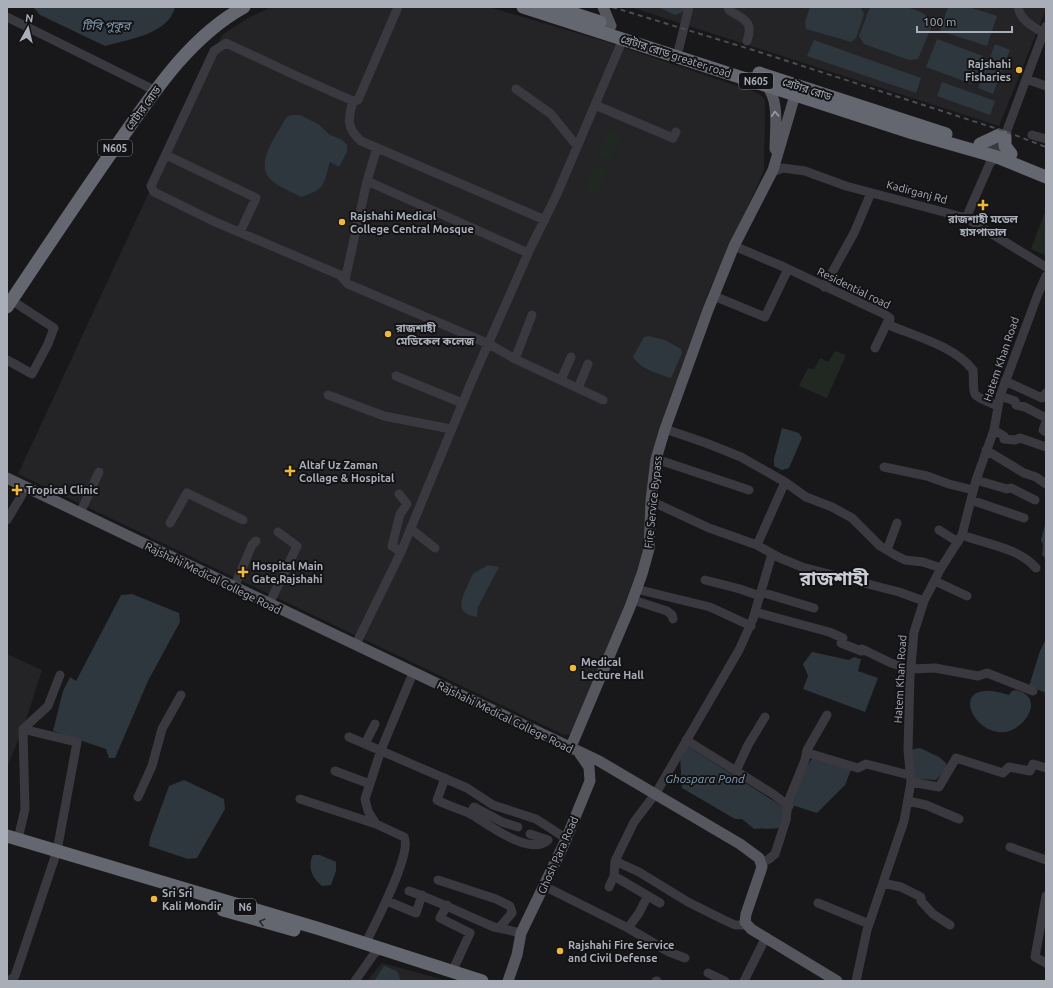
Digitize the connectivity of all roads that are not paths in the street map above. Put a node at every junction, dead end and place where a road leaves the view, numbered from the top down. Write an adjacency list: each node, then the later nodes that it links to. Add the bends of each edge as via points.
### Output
1 (234, 7): 20 (highway, গ্রেটার রোড / N605, via 192,40)
2 (244, 7): 25 (highway, গ্রেটার রোড / N605, via 198,41)
3 (398, 7): 23 (street, via 358,100)
4 (523, 7): 14 (highway, গ্রেটার রোড greater road / N605)
5 (553, 7): 10 (highway, গ্রেটার রোড / N605)
6 (603, 7): 12 (main road)
7 (689, 7): 16 (street)
8 (728, 7): 15 (street, via 748,22 750,30)
9 (1018, 7): 13 (street, via 1023,19)
10 (582, 11): 12 (highway, গ্রেটার রোড / N605)
11 (7, 17): 20 (street)
12 (611, 26): 16 (highway, গ্রেটার রোড / N605)
13 (1045, 33): 17 (street)
14 (623, 39): 18 (highway, গ্রেটার রোড greater road / N605); 24 (street)
15 (747, 41)
16 (679, 48): 32 (highway, গ্রেটার রোড / N605)
17 (1026, 79): 19 (street); 28 (street)
18 (766, 85): 22 (highway, গ্রেটার রোড greater road / N605); 35 (main road, Fire Service Bypass, one-way to 18, via 775,109 773,96)
19 (1046, 86)
20 (150, 88): 25 (highway, গ্রেটার রোড / N605)
21 (516, 89): 30 (street, via 551,114)
22 (795, 95): 32 (highway, গ্রেটার রোড greater road / N605, via 913,133); 35 (main road, Fire Service Bypass)
23 (353, 101): 31 (street, via 350,128 361,141); 33 (street, via 226,43 214,51)
24 (595, 105): 26 (street, via 624,113 673,138); 30 (street)
25 (129, 123): 50 (highway, গ্রেটার রোড / N605)
26 (676, 132)
27 (1032, 135): 29 (street)
28 (1002, 136): 32 (highway); 32 (highway, via 1005,146)
29 (1046, 139)
30 (577, 146): 40 (street)
31 (377, 148): 37 (street); 40 (street)
32 (994, 153): 34 (highway, N605); 36 (highway, N605); 39 (street)
33 (166, 155): 41 (street, via 151,186 154,192); 41 (street, via 256,198)
34 (1046, 168)
35 (773, 170): 38 (street, Kadirganj Rd, via 783,168 805,172); 42 (main road, Fire Service Bypass)
36 (1046, 177)
37 (367, 181): 43 (street, via 526,252); 47 (street)
38 (871, 192): 39 (street, Kadirganj Rd); 48 (street, via 854,233)
39 (966, 218): 44 (street, Kadirganj Rd)
40 (544, 220): 43 (street)
41 (240, 232): 47 (street, via 340,275)
42 (734, 246): 45 (street, Residential road); 49 (main road, Fire Service Bypass)
43 (530, 249): 53 (street)
44 (1046, 267)
45 (788, 269): 48 (street, Residential road); 49 (street, via 765,317)
46 (1046, 276): 61 (street, Hatem Khan Road)
47 (345, 280): 53 (street, via 348,284)
48 (824, 287): 52 (street, Residential road)
49 (714, 296): 72 (main road, Fire Service Bypass)
50 (8, 302): 57 (street, via 54,328 32,374)
51 (532, 315): 56 (street)
52 (890, 318): 54 (street); 68 (street, Residential road, via 890,325 953,352 966,361 973,370 972,392 975,396)
53 (489, 344): 56 (street); 67 (street)
54 (875, 348)
55 (571, 357): 60 (street)
56 (515, 359): 60 (street)
57 (10, 362)
58 (588, 364): 62 (street)
59 (396, 376): 67 (street)
60 (561, 380): 62 (street)
61 (1005, 381): 63 (street, via 1042,398); 65 (street, Hatem Khan Road)
62 (578, 388): 66 (street)
63 (1046, 393)
64 (328, 395): 71 (street, via 384,416)
65 (1000, 396): 68 (street, Hatem Khan Road); 69 (street)
66 (602, 400)
67 (462, 402): 71 (street)
68 (997, 406): 73 (street, Hatem Khan Road)
69 (1046, 418)
70 (1046, 422): 74 (street, via 1043,430)
71 (451, 429): 98 (street)
72 (665, 429): 77 (main road, Fire Service Bypass); 83 (street, via 741,457)
73 (994, 430): 75 (street, via 1004,436 1004,439 1020,438); 76 (street, Hatem Khan Road)
74 (1046, 432)
75 (1046, 447)
76 (986, 450): 82 (street, Hatem Khan Road); 84 (street)
77 (656, 460): 86 (street); 91 (main road, Fire Service Bypass)
78 (884, 467): 87 (street, via 927,476)
79 (99, 472): 92 (street)
80 (7, 475): 92 (main road, Rajshahi Medical College Road)
81 (7, 478): 85 (main road, Rajshahi Medical College Road)
82 (976, 480): 87 (street, Hatem Khan Road); 90 (street, via 1011,488)
83 (785, 482): 103 (street); 105 (street, via 806,497 852,518)
84 (1046, 484)
85 (26, 488): 94 (street); 125 (main road, Rajshahi Medical College Road)
86 (749, 490)
87 (973, 490): 89 (street, Hatem Khan Road)
88 (399, 494): 106 (street, via 407,504 400,514 392,546)
89 (971, 500): 93 (street); 101 (street, Hatem Khan Road)
90 (1035, 500)
91 (651, 501): 103 (street, via 709,528); 113 (main road, Fire Service Bypass, via 649,549)
92 (81, 511): 112 (main road, Rajshahi Medical College Road)
93 (1024, 518)
94 (7, 520)
95 (243, 520): 96 (street, via 187,493)
96 (170, 523)
97 (897, 523): 105 (street)
98 (411, 529): 104 (street); 106 (street)
99 (940, 530): 101 (street)
100 (278, 532): 118 (street, via 298,546)
101 (960, 539): 108 (street, Hatem Khan Road); 109 (street, via 1006,549 1029,560)
102 (256, 541): 112 (street)
103 (757, 545): 107 (street)
104 (435, 548)
105 (887, 550): 108 (street, via 905,560 924,562)
106 (401, 552): 123 (street)
107 (772, 554): 114 (street); 117 (street, via 802,567)
108 (941, 568): 111 (street, Hatem Khan Road)
109 (1036, 568)
110 (705, 580): 114 (street)
111 (935, 581): 115 (street); 117 (street, Hatem Khan Road)
112 (235, 585): 118 (main road, Rajshahi Medical College Road)
113 (636, 589): 116 (main road, Fire Service Bypass); 122 (street, via 710,607)
114 (760, 594): 119 (street); 120 (street)
115 (967, 596)
116 (633, 600): 121 (street, via 667,611 672,614); 136 (main road, Fire Service Bypass)
117 (924, 600): 124 (street, Hatem Khan Road, via 914,632)
118 (270, 602): 123 (main road, Rajshahi Medical College Road)
119 (814, 608)
120 (755, 612): 122 (street); 124 (street, via 829,632 843,638 841,643)
121 (673, 619)
122 (751, 626): 134 (street, via 727,673)
123 (357, 642): 136 (main road, Rajshahi Medical College Road)
124 (911, 669): 127 (street, via 935,668 978,676 987,673); 145 (street, Hatem Khan Road, via 908,750)
125 (413, 673): 136 (main road, Rajshahi Medical College Road); 137 (street)
126 (60, 675): 132 (street, via 48,706)
127 (1033, 691)
128 (181, 695): 148 (street, via 162,728 152,766)
129 (827, 715): 138 (street, via 807,750)
130 (765, 717): 142 (street)
131 (375, 724): 135 (street)
132 (23, 730): 158 (street, via 25,809); 160 (street, via 77,742)
133 (350, 737): 135 (street)
134 (686, 740): 142 (street); 147 (street)
135 (365, 744): 137 (street)
136 (575, 749): 140 (main road); 143 (main road, via 586,760)
137 (381, 750): 144 (street); 146 (street)
138 (808, 753): 145 (street, via 858,768 866,764); 151 (street)
139 (1046, 768): 145 (street, via 1034,764 1030,771 1009,767 1003,774 956,758 939,787)
140 (614, 770): 143 (main road); 147 (main road)
141 (335, 771): 146 (street)
142 (736, 771): 151 (street)
143 (590, 775): 157 (main road, Ghosh Para Road)
144 (444, 778): 152 (street, via 437,800); 157 (street, via 467,788 493,805 536,819)
145 (910, 779): 150 (street, Hatem Khan Road)
146 (370, 784): 154 (street, via 365,799 368,811)
147 (656, 793): 162 (street, via 634,822); 163 (main road, via 740,844 759,858)
148 (138, 797)
149 (300, 799): 154 (street)
150 (908, 801): 153 (street, via 926,805); 166 (street, Hatem Khan Road, via 904,821)
151 (788, 806): 163 (street, via 775,854)
152 (470, 814): 155 (street, via 474,807 502,822); 156 (street, via 507,836 530,845 540,845 548,840)
153 (959, 819)
154 (376, 824): 172 (street, via 404,837 406,841 404,854)
155 (518, 827)
156 (530, 834)
157 (567, 838): 167 (main road, Ghosh Para Road)
158 (11, 840): 160 (highway, N6)
159 (1010, 847): 161 (street)
160 (56, 855): 186 (highway, N6); 187 (highway, N6, one-way to 160); 192 (street, via 15,976)
161 (1046, 860)
162 (615, 861): 164 (street); 180 (street, via 722,919 735,925)
163 (761, 864): 180 (main road, via 746,914 745,922)
164 (614, 876): 168 (street); 174 (street)
165 (438, 880): 177 (street, via 496,899)
166 (883, 883): 179 (street, Hatem Khan Road); 181 (street, via 897,886 921,897 921,901 933,914)
167 (544, 886): 178 (main road, Ghosh Para Road); 183 (street)
168 (609, 887)
169 (409, 891): 170 (street)
170 (422, 895): 172 (street, via 416,913); 176 (street)
171 (1046, 896): 189 (street, via 1035,957)
172 (387, 901): 186 (street)
173 (645, 901): 183 (street)
174 (660, 903)
175 (818, 903): 179 (street)
176 (446, 905): 182 (street); 191 (street, via 440,918 470,933)
177 (513, 910): 178 (street); 182 (street)
178 (530, 916): 184 (main road, Ghosh Para Road)
179 (869, 924): 200 (street, Hatem Khan Road)
180 (748, 925): 185 (main road)
181 (950, 925)
182 (499, 928): 184 (street)
183 (628, 928): 188 (street, via 669,952)
184 (524, 933): 195 (main road, Ghosh Para Road, via 511,952); 196 (main road, Ghosh Para Road)
185 (766, 938): 198 (street); 199 (main road)
186 (366, 943): 187 (highway, N6)
187 (378, 951): 191 (highway, N6); 193 (street)
188 (685, 958)
189 (1046, 963)
190 (708, 973): 197 (street)
191 (456, 976): 194 (highway, N6)
192 (9, 981)
193 (355, 981)
194 (482, 981)
195 (500, 981)
196 (508, 981)
197 (725, 981)
198 (744, 981)
199 (837, 981)
200 (856, 981)

